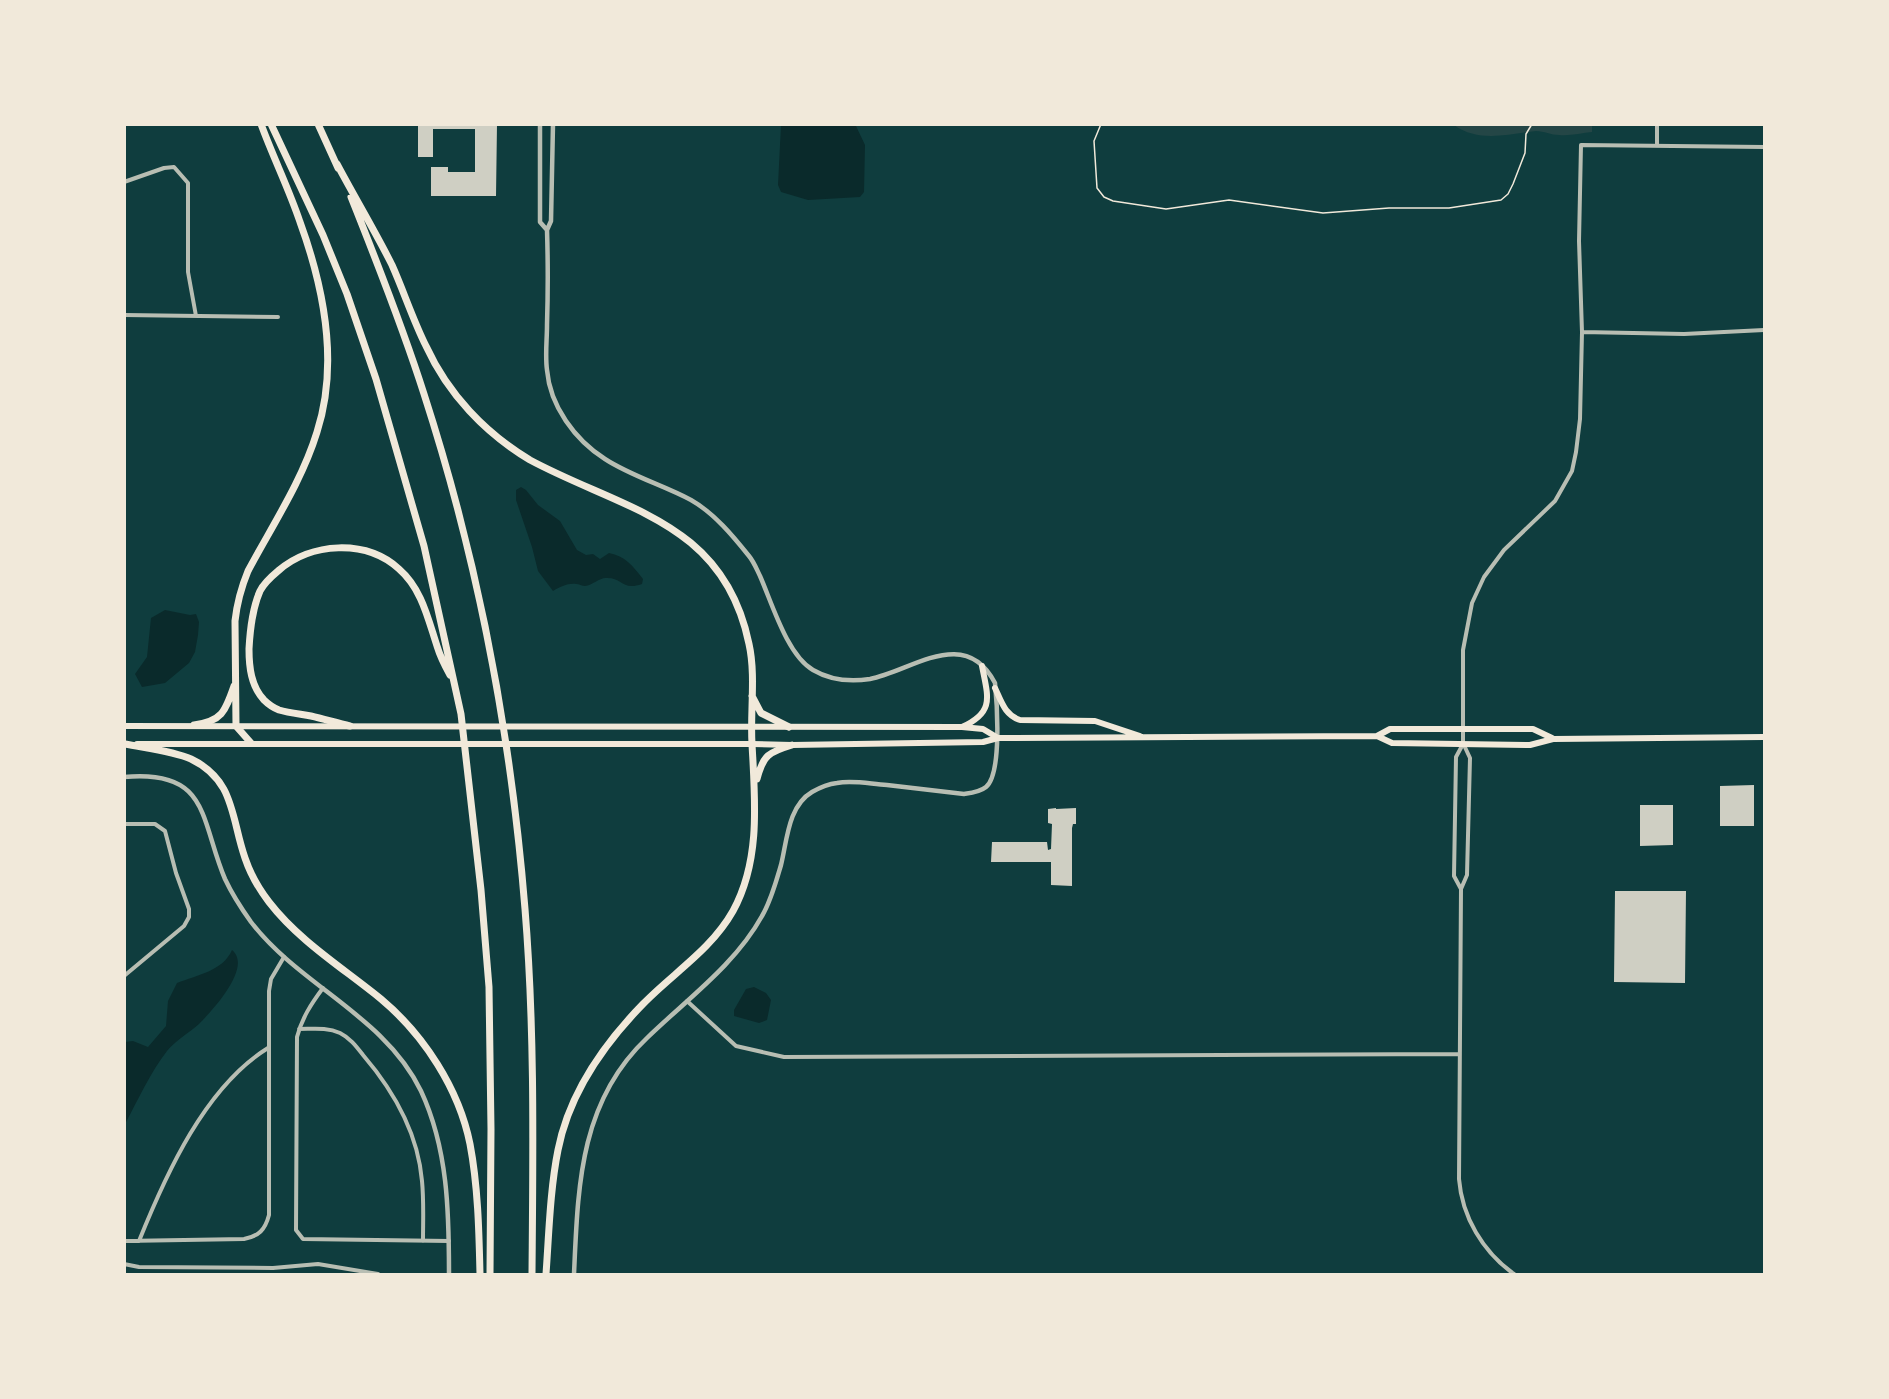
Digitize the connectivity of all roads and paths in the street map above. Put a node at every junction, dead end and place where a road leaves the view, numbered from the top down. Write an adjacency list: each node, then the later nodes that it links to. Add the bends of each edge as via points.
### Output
1 (261, 124): 20 (highway, via 313,262 325,316 327,377 317,432 305,463 242,585 235,621)
2 (271, 124): 22 (highway, via 348,294 376,379 424,546)
3 (318, 124): 11 (highway)
4 (540, 124): 13 (street, via 540,222)
5 (552, 124): 13 (street, via 551,221)
6 (1101, 124): 7 (path, via 1094,141 1097,188 1113,201 1166,209 1229,200 1323,213 1449,208 1501,200 1514,184)
7 (1532, 124)
8 (1657, 124): 9 (street)
9 (1657, 146): 10 (street); 18 (street, via 1581,146)
10 (1764, 147)
11 (337, 164): 23 (highway, via 392,266 426,347 467,410 530,460 660,519 684,536 722,575 736,601 750,645); 62 (highway, via 424,393 469,555 492,664 513,794 525,910 532,1077)
12 (124, 182): 15 (street, via 174,167 188,183 189,272)
13 (547, 230): 19 (street, via 547,371 557,407 574,433 604,459 693,501 721,524 752,559 785,638 798,658 812,669 839,680 858,681 950,653)
14 (124, 315): 15 (street)
15 (196, 316): 16 (street)
16 (278, 317)
17 (1764, 330): 18 (street, via 1684,334)
18 (1582, 332): 31 (street, via 1580,419 1572,471 1555,501 1504,550 1472,603 1463,650)
19 (982, 666): 21 (street); 29 (main road, via 988,701 981,716)
20 (236, 681): 24 (highway, via 228,705 217,719); 26 (highway)
21 (995, 688): 34 (street); 35 (main road, via 1013,718 1095,721)
22 (457, 692): 27 (highway, via 429,618 399,569 362,550 332,548 305,553 280,569 261,591 250,633 252,679 257,692 278,710); 61 (highway, via 477,848 489,987)
23 (751, 694): 28 (highway); 30 (highway, via 761,713)
24 (194, 725): 25 (main road); 26 (main road)
25 (124, 726)
26 (236, 726): 27 (main road); 37 (highway)
27 (350, 726): 28 (main road)
28 (751, 727): 30 (main road); 40 (highway)
29 (962, 727): 30 (main road); 34 (main road, via 983,729)
30 (789, 728)
31 (1463, 729): 32 (main road, via 1390,729); 36 (main road, via 1533,729); 38 (street)
32 (1377, 736): 35 (main road); 38 (main road, via 1392,743)
33 (1764, 737): 36 (main road)
34 (998, 738): 35 (main road); 41 (main road, via 984,742); 49 (street, via 993,777 986,787 975,792 856,782 836,783 808,794 792,819 781,866 760,920 737,951)
35 (1146, 738)
36 (1553, 739): 38 (main road, via 1530,745)
37 (251, 743): 39 (main road); 40 (main road)
38 (1463, 743): 45 (street, via 1470,757 1467,875); 45 (street, via 1456,757 1454,876)
39 (125, 744): 60 (highway, via 189,758 217,777 225,788 245,859 268,901 289,925 402,1019 438,1065 470,1142)
40 (752, 744): 41 (main road); 43 (highway)
41 (792, 745): 43 (highway, via 772,751 764,759)
42 (124, 777): 46 (street, via 172,779 188,790 206,817 225,878 239,905)
43 (755, 787): 63 (highway, via 753,851 732,912 699,953 618,1031 581,1086 570,1110 558,1147)
44 (124, 824): 47 (street, via 155,824 165,831 189,909 184,926)
45 (1461, 888): 52 (street)
46 (284, 957): 48 (street); 51 (street, via 271,979 269,991)
47 (124, 976)
48 (323, 988): 50 (street); 56 (street, via 363,1019 400,1058 421,1091 447,1181)
49 (687, 1001): 52 (street, via 736,1046 784,1057); 64 (street, via 633,1052 598,1110 582,1161)
50 (299, 1029): 55 (street, via 323,1028 350,1040 378,1072 399,1105 422,1180); 55 (street, via 296,1230 303,1239)
51 (269, 1048): 54 (street, via 250,1060 225,1086 188,1137 160,1188); 54 (street, via 266,1228 255,1237 244,1239)
52 (1459, 1054): 65 (street, via 1461,1192 1481,1241)
53 (124, 1240): 54 (street)
54 (139, 1240)
55 (423, 1241): 56 (street)
56 (449, 1241): 59 (street)
57 (124, 1264): 58 (street, via 257,1269 318,1264)
58 (378, 1275)
59 (449, 1275)
60 (480, 1275)
61 (490, 1275)
62 (532, 1275)
63 (546, 1275)
64 (574, 1275)
65 (1514, 1275)

